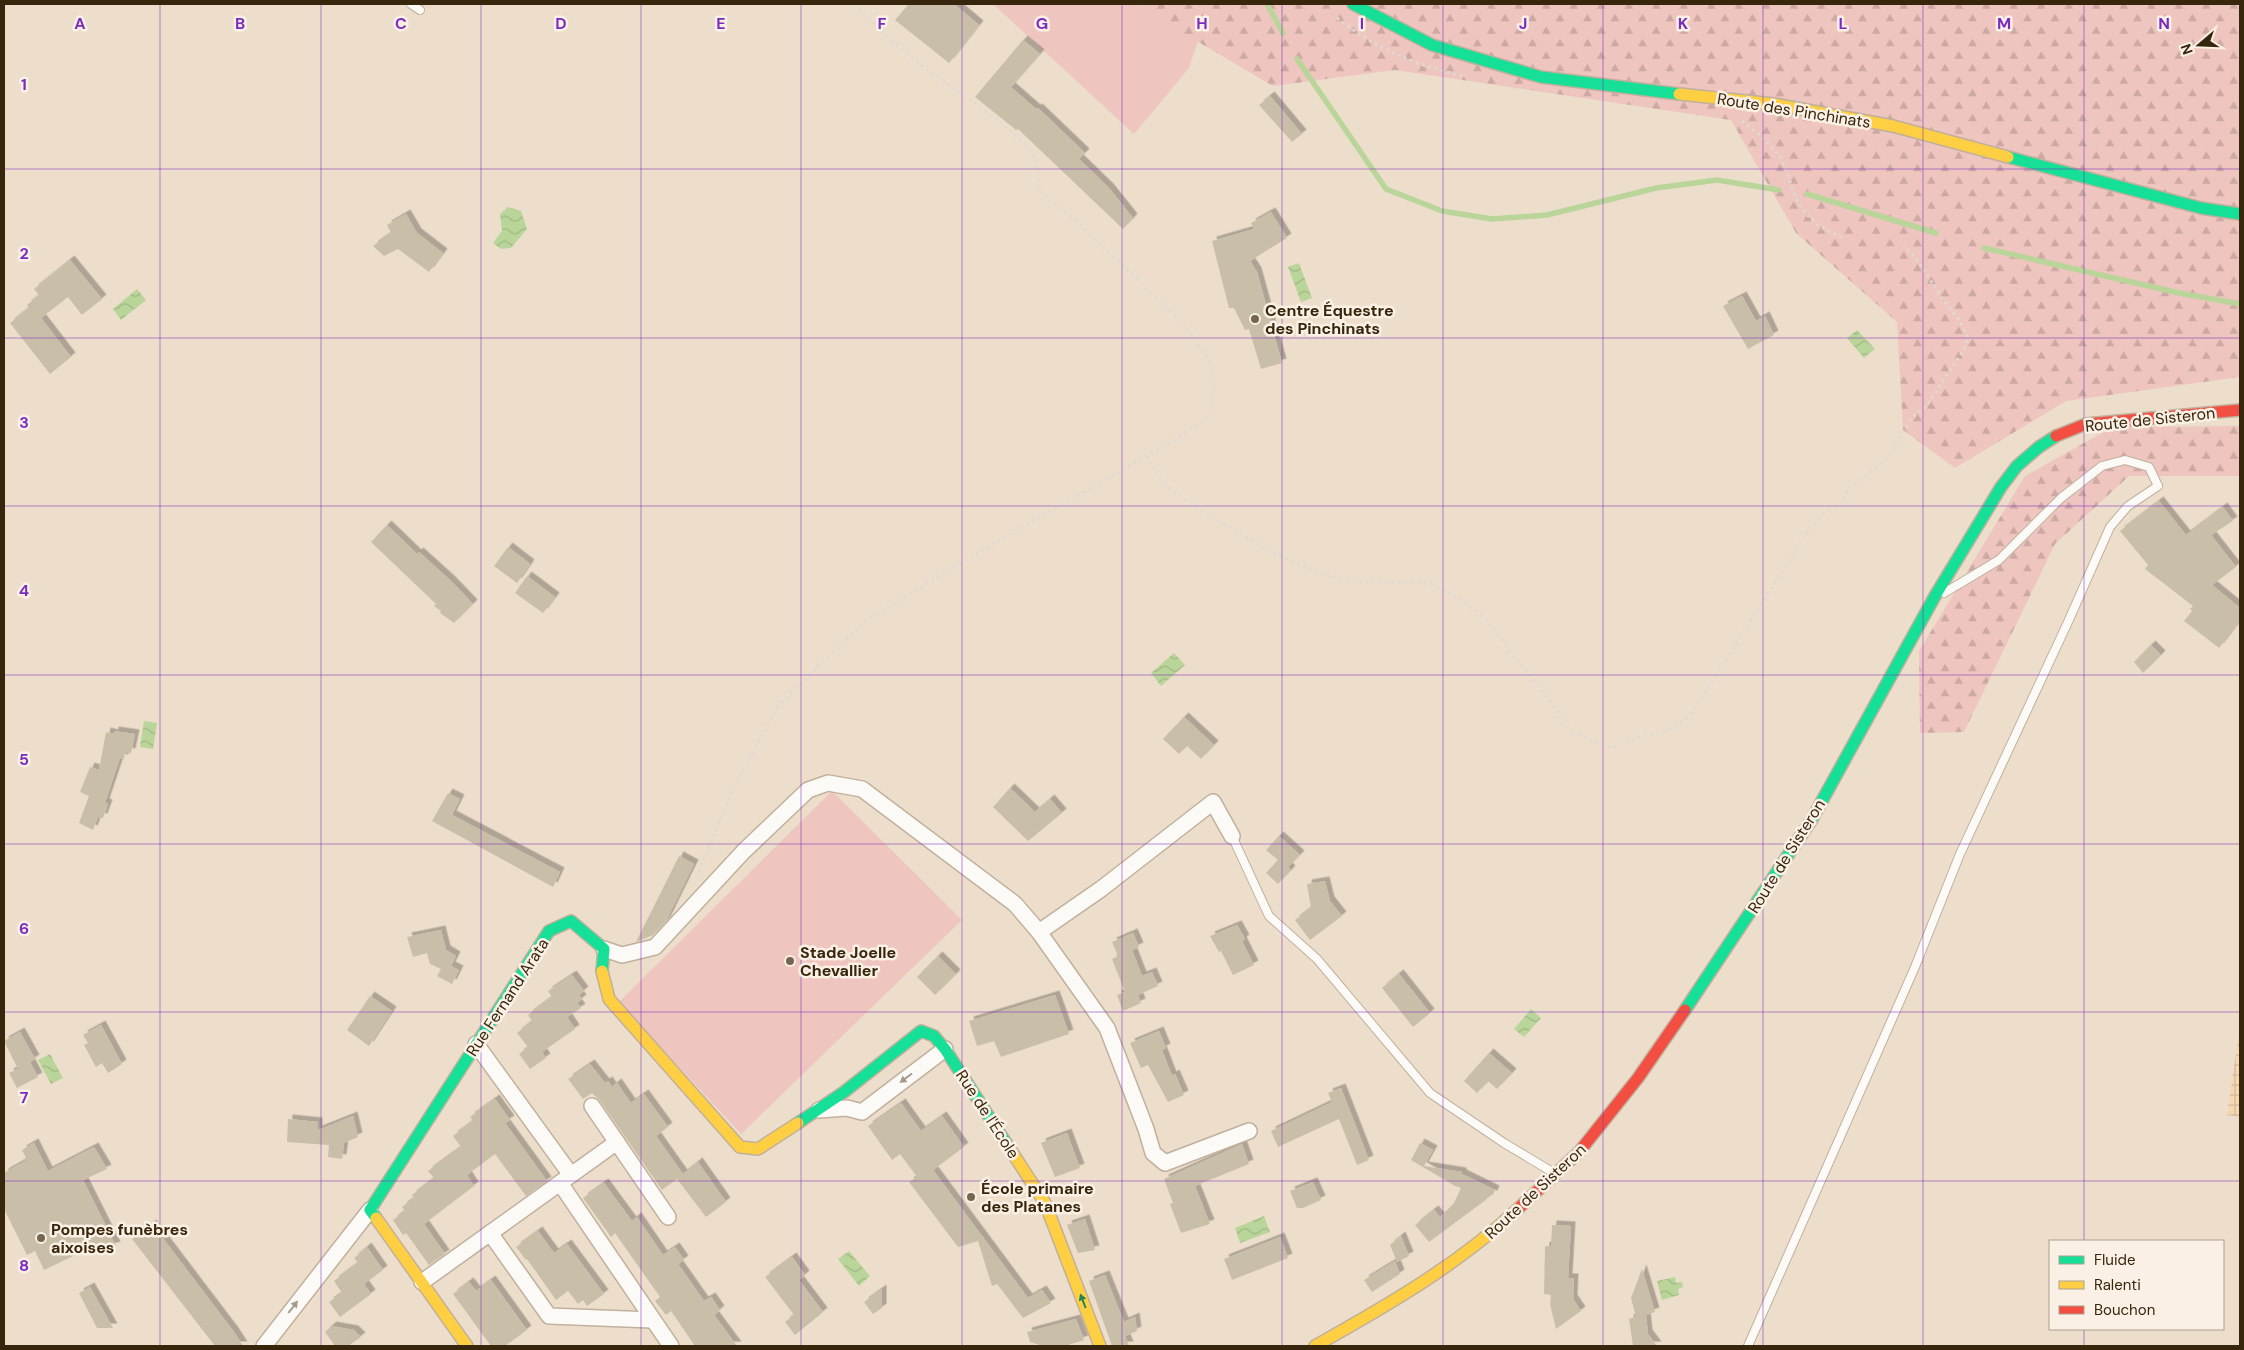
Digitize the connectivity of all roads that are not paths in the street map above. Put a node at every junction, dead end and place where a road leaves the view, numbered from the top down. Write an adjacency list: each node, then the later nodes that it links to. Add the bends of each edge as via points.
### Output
1 (411, 4): 3 (lane)
2 (1353, 4): 4 (street, Route des Pinchinats, via 1432,45 1541,77 1645,92 1774,104 1894,126 2201,208)
3 (420, 10)
4 (2240, 214)
5 (2240, 410): 6 (street, Route de Sisteron, via 2086,424 2061,433 2017,466)
6 (1933, 600): 16 (street, Route de Sisteron, via 1812,819 1638,1078 1579,1152); 28 (lane, via 1999,560 2061,498 2102,466 2125,460 2149,467 2158,486 2128,506 2110,527 1960,854 1915,967)
7 (1232, 836): 8 (street, via 1213,802 1101,889); 16 (lane, via 1269,916 1317,959 1430,1093 1504,1144)
8 (1039, 932): 9 (street, via 1015,904 862,789 828,783 808,790 743,852 655,946 622,954); 14 (street, via 1107,1028 1153,1153 1166,1163)
9 (604, 949): 10 (street, Rue Fernand Arata, via 571,921 549,931); 13 (street, via 601,968 609,999 740,1147 758,1149)
10 (476, 1044): 17 (street); 18 (street, Rue Fernand Arata)
11 (945, 1048): 13 (street, one-way to 13, via 862,1112 848,1108); 13 (street, Rue de l'École, via 934,1036 921,1031 844,1092); 26 (street, Rue de l'École, one-way to 11, via 1045,1203)
12 (592, 1106): 15 (street)
13 (813, 1110)
14 (1249, 1131)
15 (617, 1142): 17 (street); 19 (street)
16 (1556, 1174): 27 (street, Route de Sisteron, via 1458,1260)
17 (565, 1179): 20 (street); 22 (street)
18 (370, 1210): 21 (street); 23 (street, one-way to 18)
19 (668, 1217)
20 (490, 1233): 21 (street); 22 (street, via 550,1316)
21 (422, 1282): 24 (street)
22 (652, 1320): 25 (street)
23 (264, 1346)
24 (467, 1346)
25 (670, 1346)
26 (1100, 1346)
27 (1315, 1346)
28 (1748, 1346)

